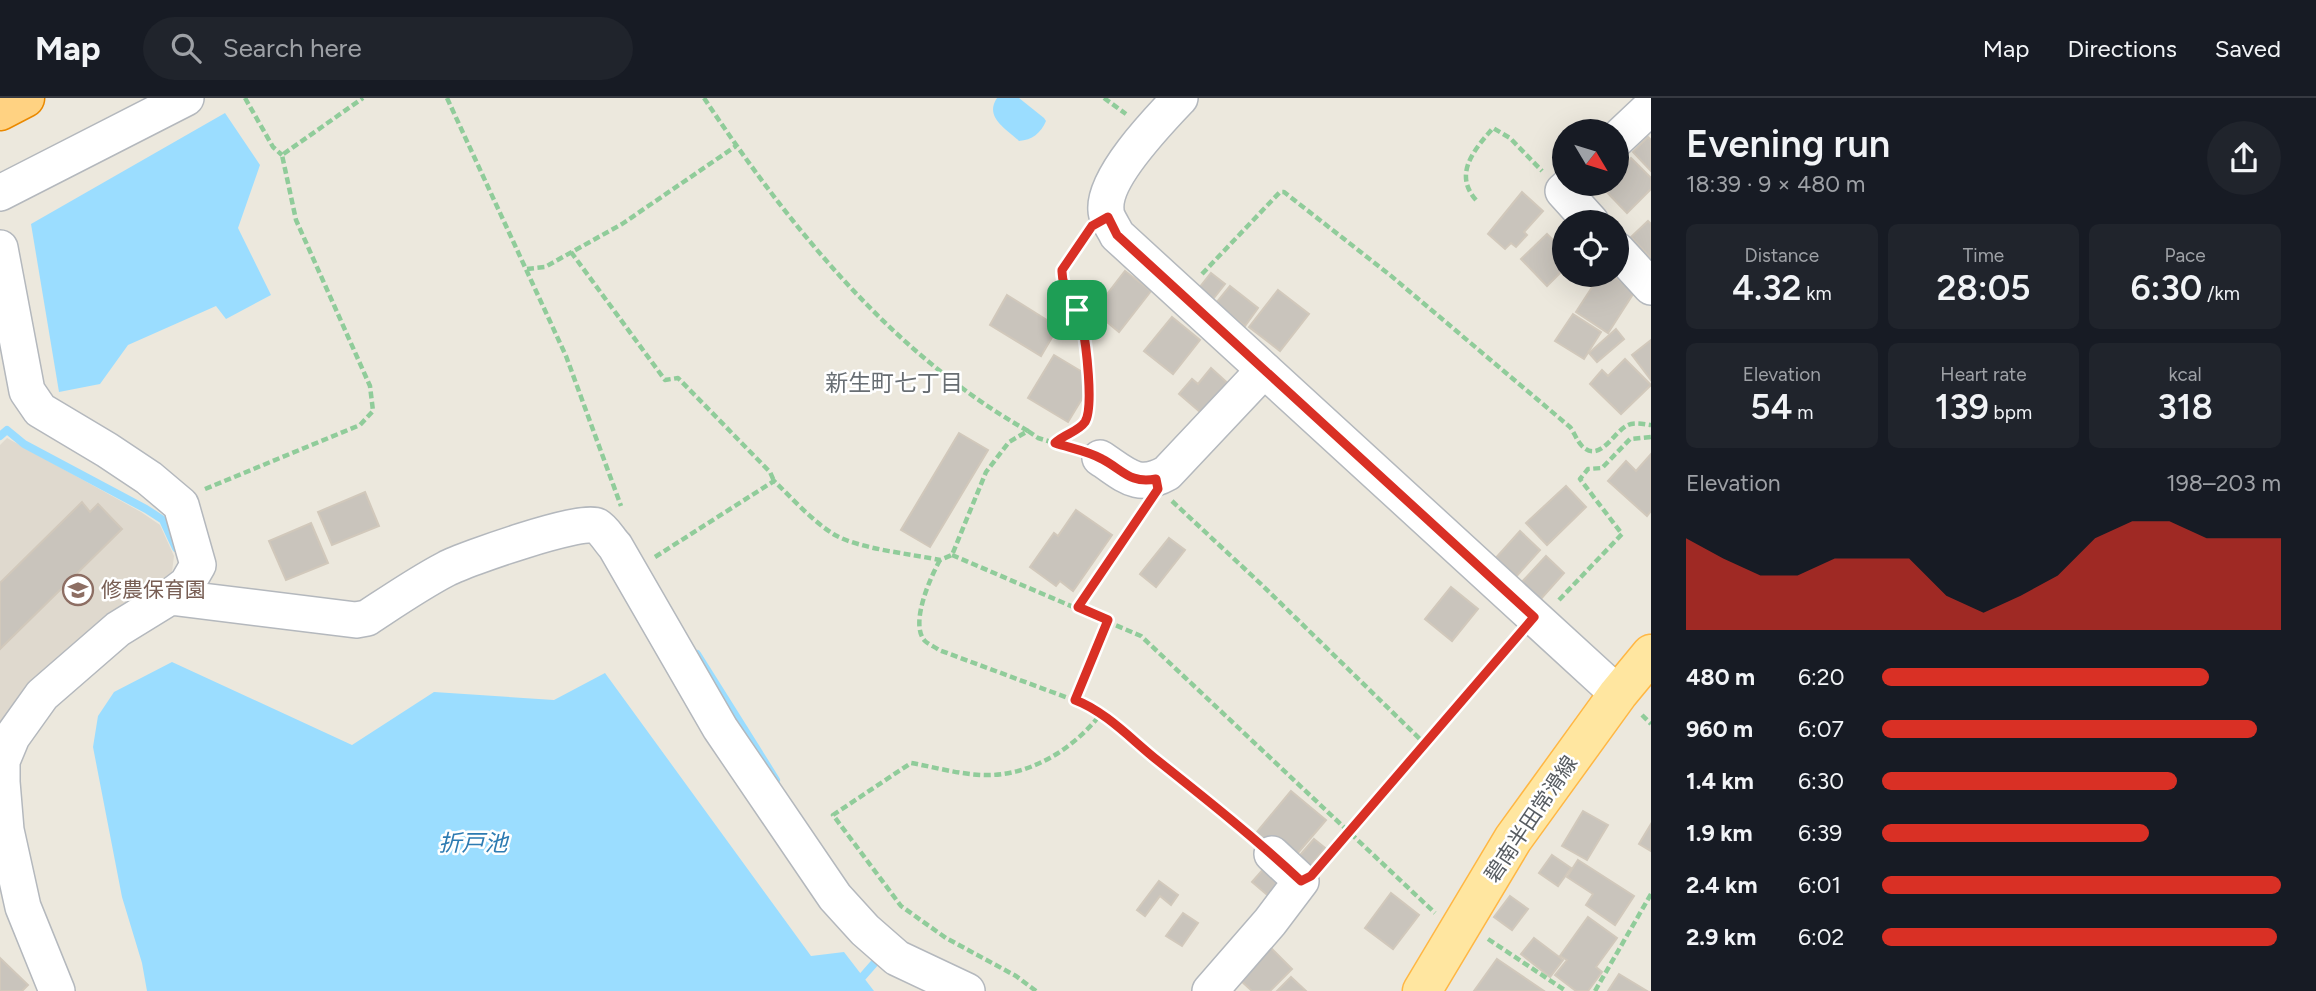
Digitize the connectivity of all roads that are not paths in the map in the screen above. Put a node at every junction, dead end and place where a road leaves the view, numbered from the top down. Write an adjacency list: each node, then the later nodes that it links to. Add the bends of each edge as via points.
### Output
1 (24, 98): 5 (highway)
2 (186, 98): 7 (street)
3 (1180, 98): 11 (street, via 1112,182 1105,211 1117,235)
4 (1651, 107): 6 (street)
5 (0, 111)
6 (1629, 128)
7 (0, 193)
8 (0, 248): 13 (street, via 23,377 40,410 149,478 181,505 198,565 187,584)
9 (1629, 263): 10 (street)
10 (1651, 287)
11 (1264, 370): 12 (street, via 1157,484 1134,480); 15 (street)
12 (1100, 458)
13 (170, 597): 16 (street, via 118,629 42,695); 19 (street, via 356,620 367,618 448,568 574,526 597,526 615,546 720,728 835,897 897,958)
14 (1651, 654): 15 (main road, 碧南半田常滑線)
15 (1618, 694): 21 (main road, 碧南半田常滑線, via 1513,839)
16 (1, 761): 18 (street, via 6,830 23,907)
17 (1272, 854): 20 (street, via 1301,881)
18 (57, 991)
19 (967, 991)
20 (1210, 991)
21 (1422, 991)

